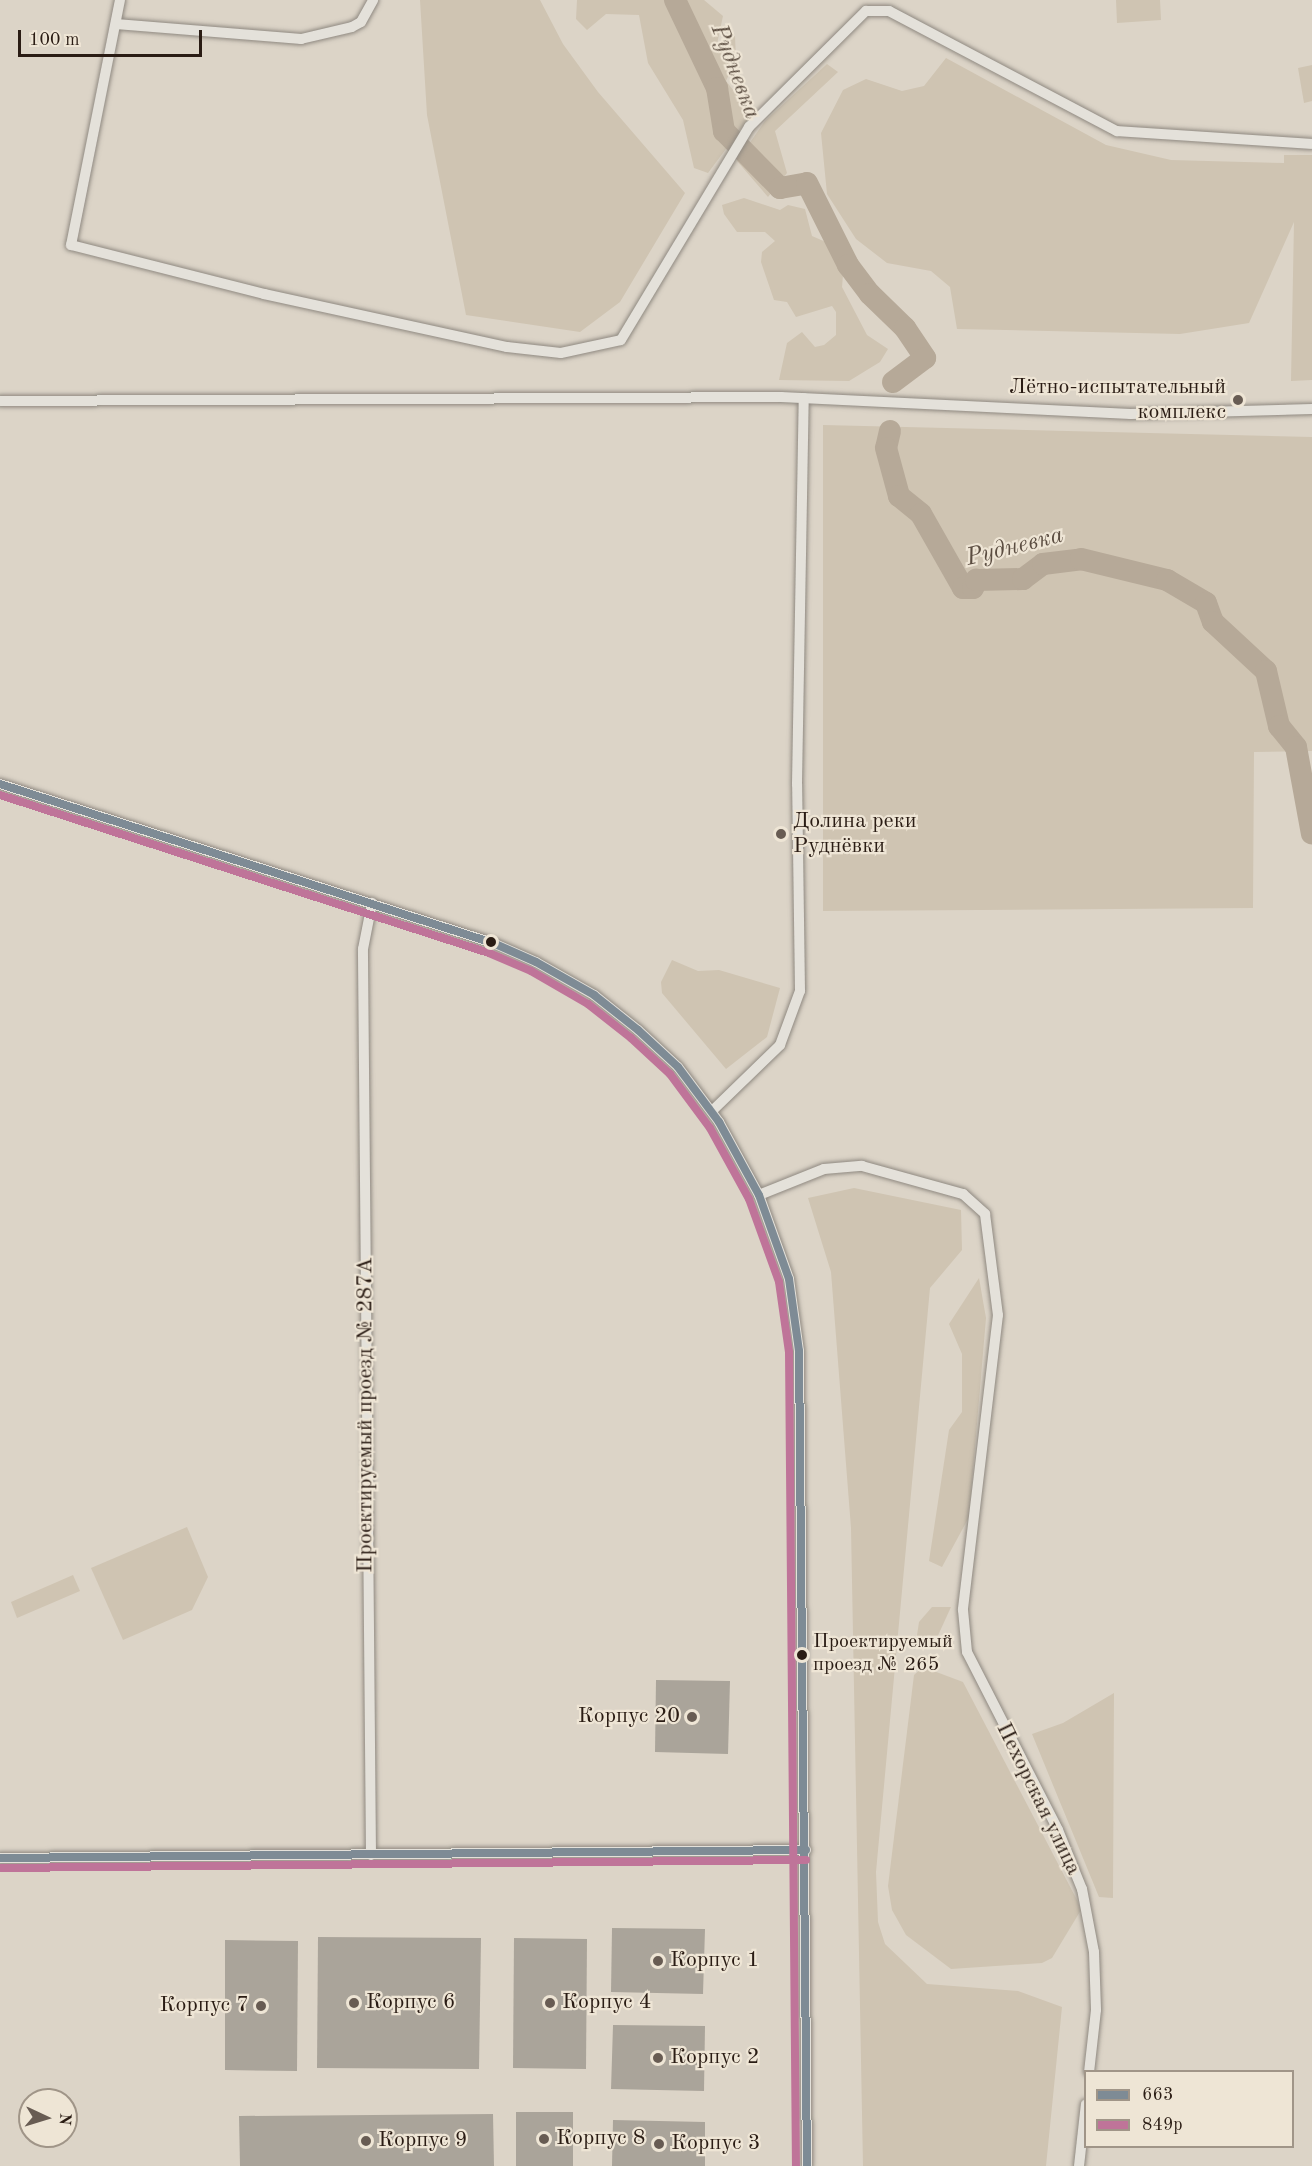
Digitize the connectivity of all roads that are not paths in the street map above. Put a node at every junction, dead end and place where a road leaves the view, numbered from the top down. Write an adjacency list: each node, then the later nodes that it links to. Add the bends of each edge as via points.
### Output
1 (120, 0): 3 (street)
2 (373, 0): 3 (street, via 361,22 352,27 301,39)
3 (117, 24): 4 (street, via 71,245 436,334 507,347 582,350 621,340 680,247 725,160 749,127 853,20 878,9 1117,131)
4 (1312, 144)
5 (804, 398): 6 (street); 7 (street, via 1131,414); 10 (street, via 797,781 800,991 780,1045)
6 (0, 401)
7 (1312, 409)
8 (0, 784): 9 (street)
9 (372, 903): 10 (street, via 493,943 568,978 638,1030 678,1067); 13 (street, Проектируемый проезд № 287А, via 363,949)
10 (712, 1111): 11 (street)
11 (759, 1195): 12 (street, via 789,1279 799,1351); 15 (street, Пехорская улица, via 824,1169 862,1166 963,1194 986,1214 998,1315 963,1610 967,1652 1058,1830 1082,1889 1094,1952 1096,2010)
12 (806, 1850): 13 (street); 17 (street)
13 (371, 1855): 14 (street)
14 (0, 1858)
15 (1089, 2070)
16 (1084, 2122): 18 (street)
17 (807, 2166)
18 (1079, 2166)

